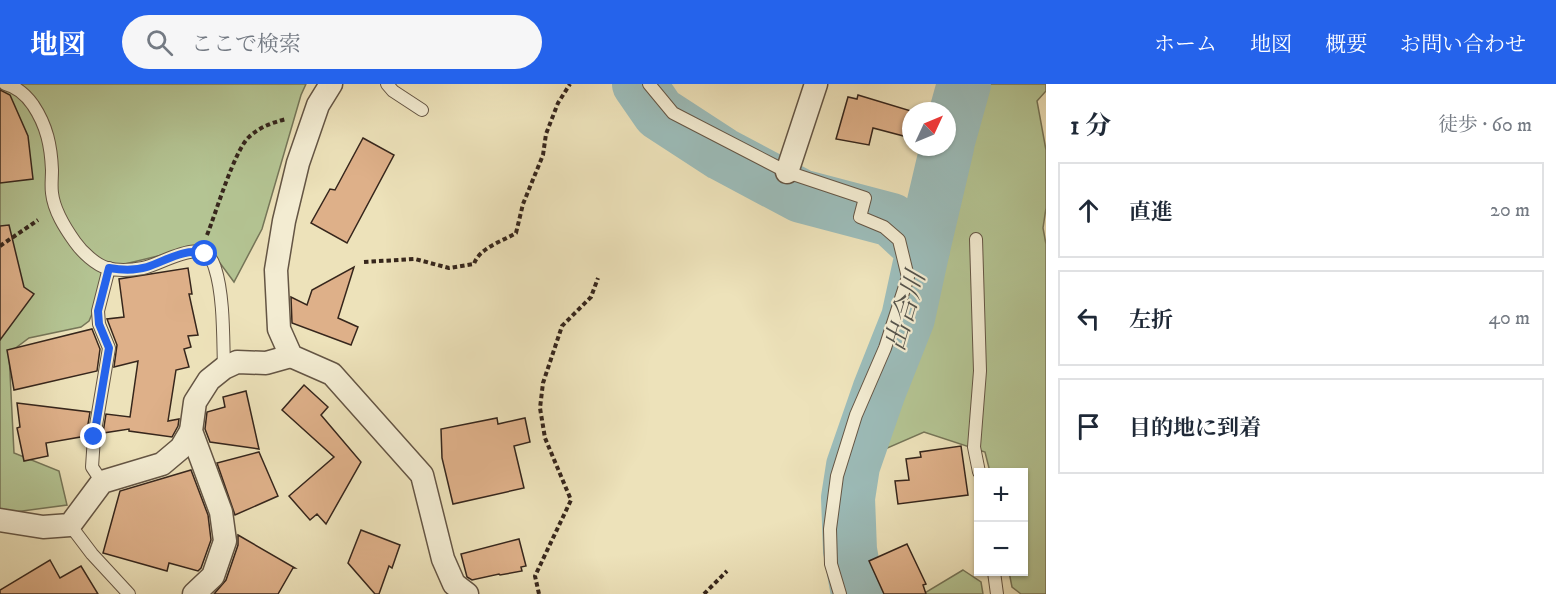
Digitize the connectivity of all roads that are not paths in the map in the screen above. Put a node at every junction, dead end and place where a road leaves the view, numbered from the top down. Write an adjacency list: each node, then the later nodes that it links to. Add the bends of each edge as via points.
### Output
1 (5, 84): 9 (lane, via 15,86 42,118 58,214 76,244)
2 (330, 84): 10 (street, via 315,113 298,163 276,270 279,329)
3 (387, 84): 6 (lane)
4 (649, 84): 7 (lane, via 673,113)
5 (816, 84): 7 (street)
6 (422, 110)
7 (788, 172): 21 (lane, via 865,198 860,217 884,227 899,240 908,277 837,476 830,529 831,564)
8 (976, 239): 13 (lane, via 980,371 975,447)
9 (109, 268): 11 (lane, via 145,268 181,254 205,254 215,266); 14 (lane, via 98,311 109,348 92,466)
10 (291, 356): 11 (street, via 266,363 237,362); 20 (street, via 332,374 422,475 443,559 454,584)
11 (224, 368): 12 (street, via 209,380 195,402)
12 (191, 431): 14 (street, via 162,464); 19 (street, via 221,512 225,542 213,576)
13 (978, 468)
14 (102, 482): 16 (street)
15 (0, 520): 16 (street, via 43,527)
16 (70, 525): 18 (lane)
17 (995, 576): 22 (lane)
18 (129, 594)
19 (194, 594)
20 (467, 594)
21 (840, 594)
22 (997, 594)

